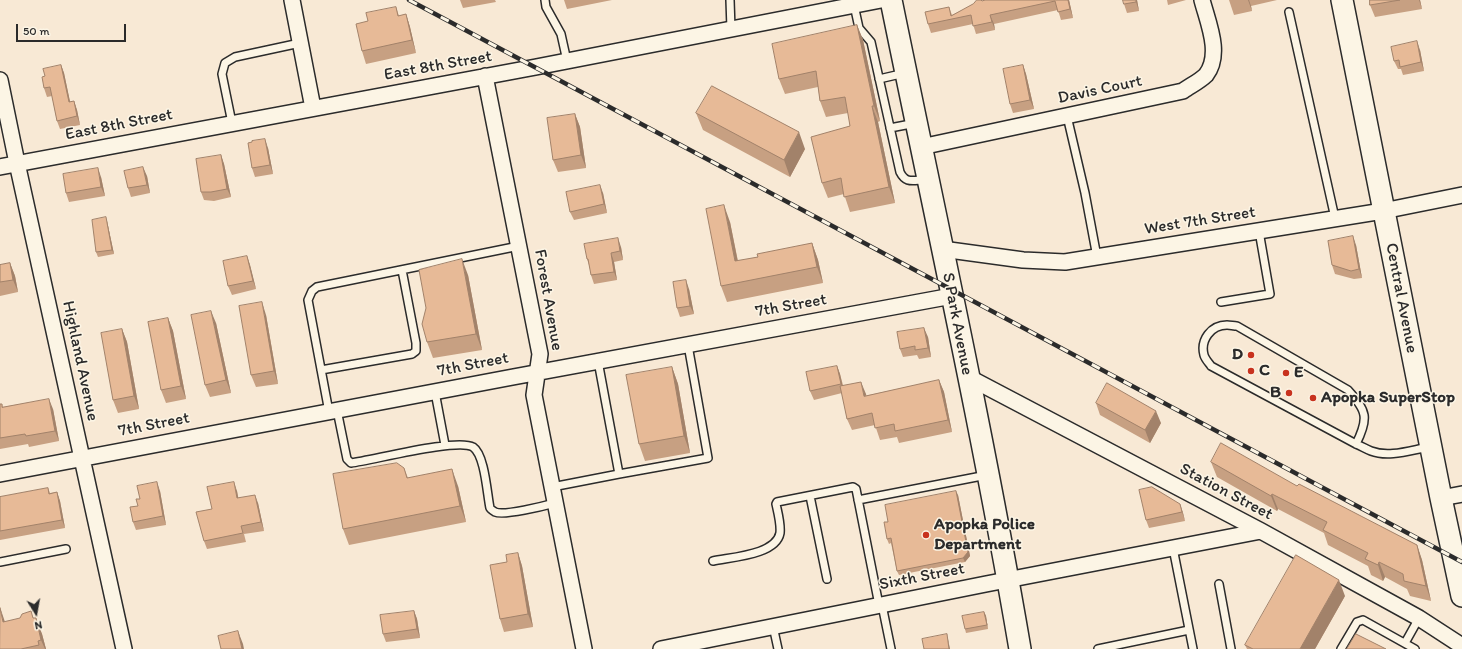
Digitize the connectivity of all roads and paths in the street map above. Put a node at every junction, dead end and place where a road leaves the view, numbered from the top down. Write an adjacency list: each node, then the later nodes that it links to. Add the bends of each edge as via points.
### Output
1 (292, 0): 11 (street)
2 (545, 0): 12 (lane, via 546,7 561,34)
3 (730, 0): 10 (lane)
4 (881, 0): 8 (street, East 8th Street)
5 (891, 0): 13 (main road, S Park Avenue)
6 (1202, 0): 18 (street, Davis Court, via 1214,44 1212,65 1205,76 1183,91)
7 (1342, 0): 27 (main road, Central Avenue)
8 (854, 5): 10 (street, East 8th Street); 15 (lane, via 859,28 872,42)
9 (1289, 12): 28 (lane)
10 (731, 29): 12 (street, East 8th Street)
11 (300, 44): 17 (street); 19 (lane, via 235,57 224,63 222,74)
12 (566, 61): 14 (street, East 8th Street)
13 (906, 73): 15 (lane); 20 (main road, S Park Avenue)
14 (485, 76): 17 (street, East 8th Street); 30 (street, Forest Avenue)
15 (879, 79): 21 (lane)
16 (0, 80): 23 (street, Highland Avenue)
17 (313, 108): 19 (street, East 8th Street)
18 (1067, 116): 22 (street, Davis Court); 32 (lane)
19 (232, 123): 23 (street, East 8th Street)
20 (916, 123): 21 (lane); 22 (main road, S Park Avenue)
21 (890, 128): 25 (lane, via 903,178 909,181)
22 (920, 147): 25 (main road, S Park Avenue)
23 (17, 163): 24 (street, East 8th Street); 46 (street, Highland Avenue)
24 (0, 167)
25 (928, 180): 31 (main road, S Park Avenue)
26 (1462, 195): 27 (street, West 7th Street)
27 (1383, 211): 28 (street, West 7th Street); 45 (main road, Central Avenue)
28 (1335, 218): 29 (street, West 7th Street)
29 (1260, 231): 32 (street, West 7th Street); 35 (lane, via 1270,294)
30 (519, 246): 33 (lane); 39 (street, Forest Avenue, via 540,354)
31 (942, 249): 32 (street, West 7th Street, via 1023,260 1065,262); 34 (main road, S Park Avenue)
32 (1097, 257)
33 (402, 270): 38 (lane, via 317,287 312,291 308,300); 38 (lane, via 416,351 412,354)
34 (952, 296): 36 (street, 7th Street); 40 (main road, S Park Avenue)
35 (1221, 302)
36 (688, 345): 37 (street, 7th Street); 48 (lane, via 708,458)
37 (598, 361): 39 (street, 7th Street); 48 (lane)
38 (321, 370): 42 (lane)
39 (538, 372): 41 (street, 7th Street); 50 (street, Forest Avenue, via 534,395)
40 (968, 378): 49 (main road, S Park Avenue); 56 (street, Station Street)
41 (435, 392): 42 (street, 7th Street); 44 (lane)
42 (333, 411): 44 (lane, via 347,459 351,463); 46 (street, 7th Street)
43 (1356, 444): 43 (lane, via 1211,366 1204,356 1203,345 1206,336 1226,324 1237,326 1348,390 1358,401 1365,421); 45 (lane, via 1372,451 1387,453)
44 (445, 445): 55 (lane, via 473,448 481,459 490,508 495,512 526,510)
45 (1431, 446): 53 (main road, Central Avenue)
46 (82, 458): 47 (street, 7th Street); 71 (street, Highland Avenue)
47 (0, 474)
48 (619, 474): 50 (lane)
49 (988, 475): 54 (lane); 62 (main road, S Park Avenue)
50 (552, 487): 55 (street, Forest Avenue)
51 (1462, 494): 53 (street)
52 (810, 496): 54 (lane, via 852,487 856,489); 59 (lane, via 777,502 779,535 774,543 764,550); 61 (lane)
53 (1441, 498): 64 (main road, Central Avenue)
54 (858, 500): 65 (lane)
55 (556, 503): 72 (street, Forest Avenue)
56 (1261, 531): 57 (street, Sixth Street); 66 (street, Station Street)
57 (1173, 548): 62 (street, Sixth Street); 68 (lane)
58 (66, 549): 60 (lane)
59 (713, 561)
60 (0, 562)
61 (827, 579)
62 (1008, 580): 65 (street, Sixth Street); 76 (main road, S Park Avenue)
63 (1219, 584): 79 (lane)
64 (1462, 596)
65 (880, 605): 67 (street, Sixth Street); 75 (lane)
66 (1419, 618): 69 (lane); 70 (street, Station Street)
67 (773, 626): 73 (street, Sixth Street); 74 (lane)
68 (1189, 630): 77 (lane); 78 (lane)
69 (1405, 643): 80 (lane, via 1363,620 1357,622); 81 (lane)
70 (1462, 646)
71 (124, 649)
72 (584, 649)
73 (661, 649)
74 (778, 649)
75 (891, 649)
76 (1020, 649)
77 (1098, 649)
78 (1193, 649)
79 (1231, 649)
80 (1341, 649)
81 (1415, 649)

